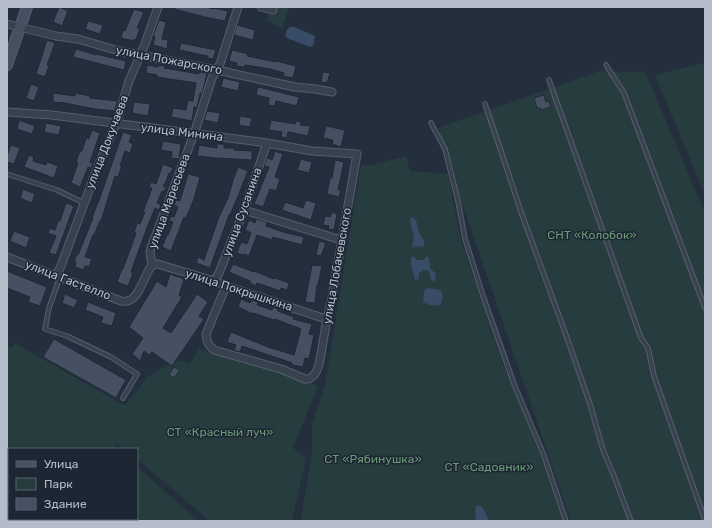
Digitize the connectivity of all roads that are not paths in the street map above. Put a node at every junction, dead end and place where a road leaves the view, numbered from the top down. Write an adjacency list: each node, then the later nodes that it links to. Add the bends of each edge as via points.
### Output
1 (27, 7): 7 (main road)
2 (158, 7): 8 (street, улица Докучаева)
3 (238, 7): 11 (street, улица Маресьева)
4 (261, 7): 5 (street)
5 (273, 10)
6 (7, 24): 7 (street, улица Пожарского)
7 (20, 27): 8 (street, улица Пожарского); 9 (main road)
8 (140, 55): 11 (street, улица Пожарского); 17 (street, улица Докучаева)
9 (7, 65)
10 (606, 65): 31 (lane, via 624,93)
11 (217, 70): 13 (street, улица Пожарского, via 295,87); 18 (street, улица Маресьева)
12 (549, 80): 34 (lane, via 641,338 648,348 654,376)
13 (332, 92)
14 (485, 104): 36 (lane, via 590,404 603,450)
15 (7, 112): 17 (street, улица Минина)
16 (431, 123): 35 (lane, via 445,149 465,239 483,296)
17 (116, 124): 18 (street, улица Минина); 22 (street, улица Докучаева)
18 (194, 134): 19 (street, улица Минина); 26 (street, улица Маресьева, via 151,248)
19 (267, 143): 20 (street, улица Минина, via 312,151); 23 (street, улица Сусанина)
20 (357, 154): 24 (street, улица Лобачевского)
21 (7, 174): 22 (lane, via 57,190)
22 (84, 203): 27 (street, улица Докучаева)
23 (244, 210): 24 (street); 28 (street, улица Сусанина)
24 (341, 240): 32 (street, улица Лобачевского)
25 (7, 257): 27 (street, улица Гастелло)
26 (152, 266): 28 (street, улица Покрышкина, via 158,264); 30 (street, улица Маресьева, via 138,293)
27 (58, 277): 30 (street, улица Гастелло, via 121,301); 33 (lane, via 45,329 67,336 111,357 137,374)
28 (214, 281): 29 (street, улица Покрышкина)
29 (226, 286): 32 (street, улица Покрышкина); 32 (street, улица Лобачевского, via 206,334 208,345 214,350 309,379 319,365)
30 (130, 301)
31 (705, 308)
32 (326, 319)
33 (123, 398)
34 (705, 520)
35 (566, 521)
36 (631, 521)

